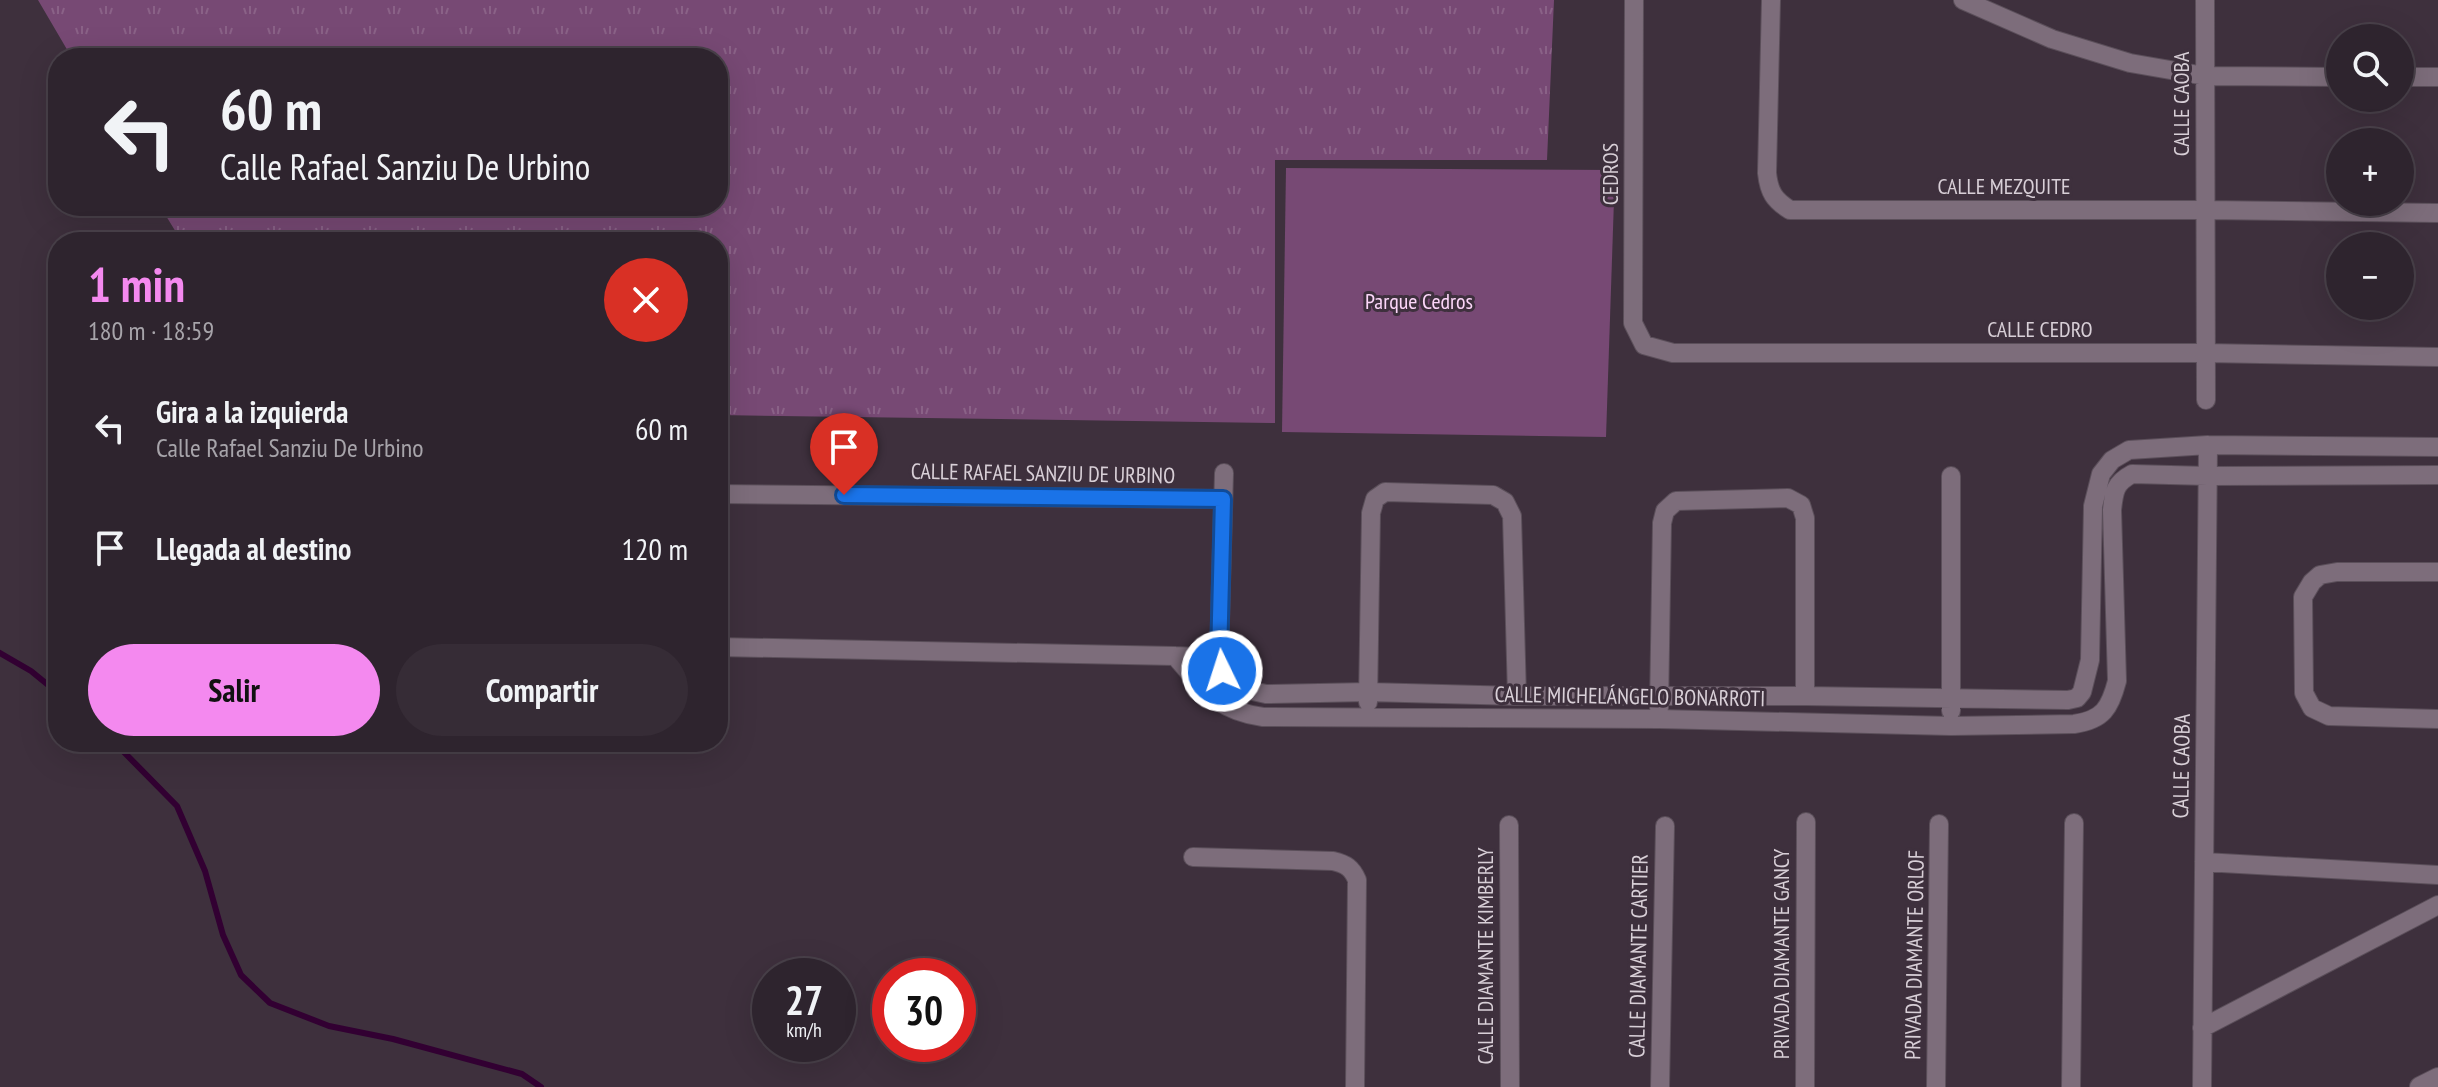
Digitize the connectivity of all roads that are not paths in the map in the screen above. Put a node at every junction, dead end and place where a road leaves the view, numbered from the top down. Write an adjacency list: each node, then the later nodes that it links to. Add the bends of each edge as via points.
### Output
1 (1634, 0): 11 (street, CEDROS, via 1633,323)
2 (1771, 0): 9 (street, CALLE MEZQUITE, via 1767,173 1769,190 1790,210)
3 (1963, 0): 5 (street, via 2091,52)
4 (2205, 0): 5 (street, CALLE CAOBA)
5 (2205, 76): 6 (street); 9 (street, CALLE CAOBA)
6 (2326, 77)
7 (2414, 77): 8 (street)
8 (2438, 77)
9 (2206, 210): 10 (street, CALLE MEZQUITE); 12 (street, CALLE CAOBA)
10 (2438, 213)
11 (1644, 345): 12 (street, CALLE CEDRO, via 1673,353)
12 (2206, 353): 13 (street, CALLE CEDRO); 14 (street, CALLE CAOBA)
13 (2438, 357)
14 (2206, 400)
15 (2208, 445): 16 (street); 17 (street, via 2129,450); 21 (street, CALLE CAOBA)
16 (2438, 447)
17 (2112, 460): 22 (street); 30 (street, via 2101,474 2093,506 2090,660)
18 (1224, 473): 24 (street)
19 (2438, 475): 21 (street)
20 (1951, 476): 34 (street)
21 (2208, 476): 22 (street, via 2132,474); 46 (street, CALLE CAOBA)
22 (2121, 480): 35 (street, via 2112,510 2117,681)
23 (728, 494): 24 (street, CALLE RAFAEL SANZIU DE URBINO)
24 (1223, 499): 28 (street)
25 (2438, 572): 38 (street, via 2320,575 2303,597 2304,693 2312,708 2329,716)
26 (728, 647): 27 (street)
27 (1175, 656): 28 (street); 36 (street, CALLE MICHELÁNGELO BONARROTI, via 1208,693 1242,714)
28 (1219, 658): 29 (street, CALLE MICHELÁNGELO BONARROTI, via 1222,671 1248,690)
29 (1368, 692): 31 (street, CALLE MICHELÁNGELO BONARROTI); 31 (street, via 1371,513 1375,499 1385,492 1400,492 1493,495 1505,502 1512,516); 36 (street)
30 (2082, 692): 34 (street, CALLE MICHELÁNGELO BONARROTI, via 2068,700); 35 (street)
31 (1517, 696): 32 (street, CALLE MICHELÁNGELO BONARROTI)
32 (1659, 696): 33 (street, CALLE MICHELÁNGELO BONARROTI); 33 (street, via 1665,511 1676,501 1788,498 1801,505 1805,518); 37 (street)
33 (1805, 696): 34 (street, CALLE MICHELÁNGELO BONARROTI)
34 (1950, 699): 39 (street)
35 (2105, 711): 39 (street, CALLE MICHELÁNGELO BONARROTI, via 2091,722 2074,724)
36 (1368, 717): 37 (street, CALLE MICHELÁNGELO BONARROTI)
37 (1659, 719): 39 (street, CALLE MICHELÁNGELO BONARROTI)
38 (2438, 719)
39 (1951, 726)
40 (1806, 822): 54 (street, PRIVADA DIAMANTE GANCY)
41 (2074, 823): 56 (street)
42 (1939, 824): 55 (street, PRIVADA DIAMANTE ORLOF)
43 (1509, 825): 52 (street, CALLE DIAMANTE KIMBERLY)
44 (1665, 826): 53 (street, CALLE DIAMANTE CARTIER)
45 (1193, 857): 51 (street, via 1333,861 1353,870)
46 (2204, 862): 47 (street); 49 (street, CALLE CAOBA)
47 (2438, 875)
48 (2438, 905): 49 (street)
49 (2202, 1028): 57 (street, CALLE CAOBA)
50 (2438, 1078): 58 (street)
51 (1355, 1087)
52 (1510, 1087)
53 (1660, 1087)
54 (1805, 1087)
55 (1936, 1087)
56 (2071, 1087)
57 (2202, 1087)
58 (2420, 1087)

